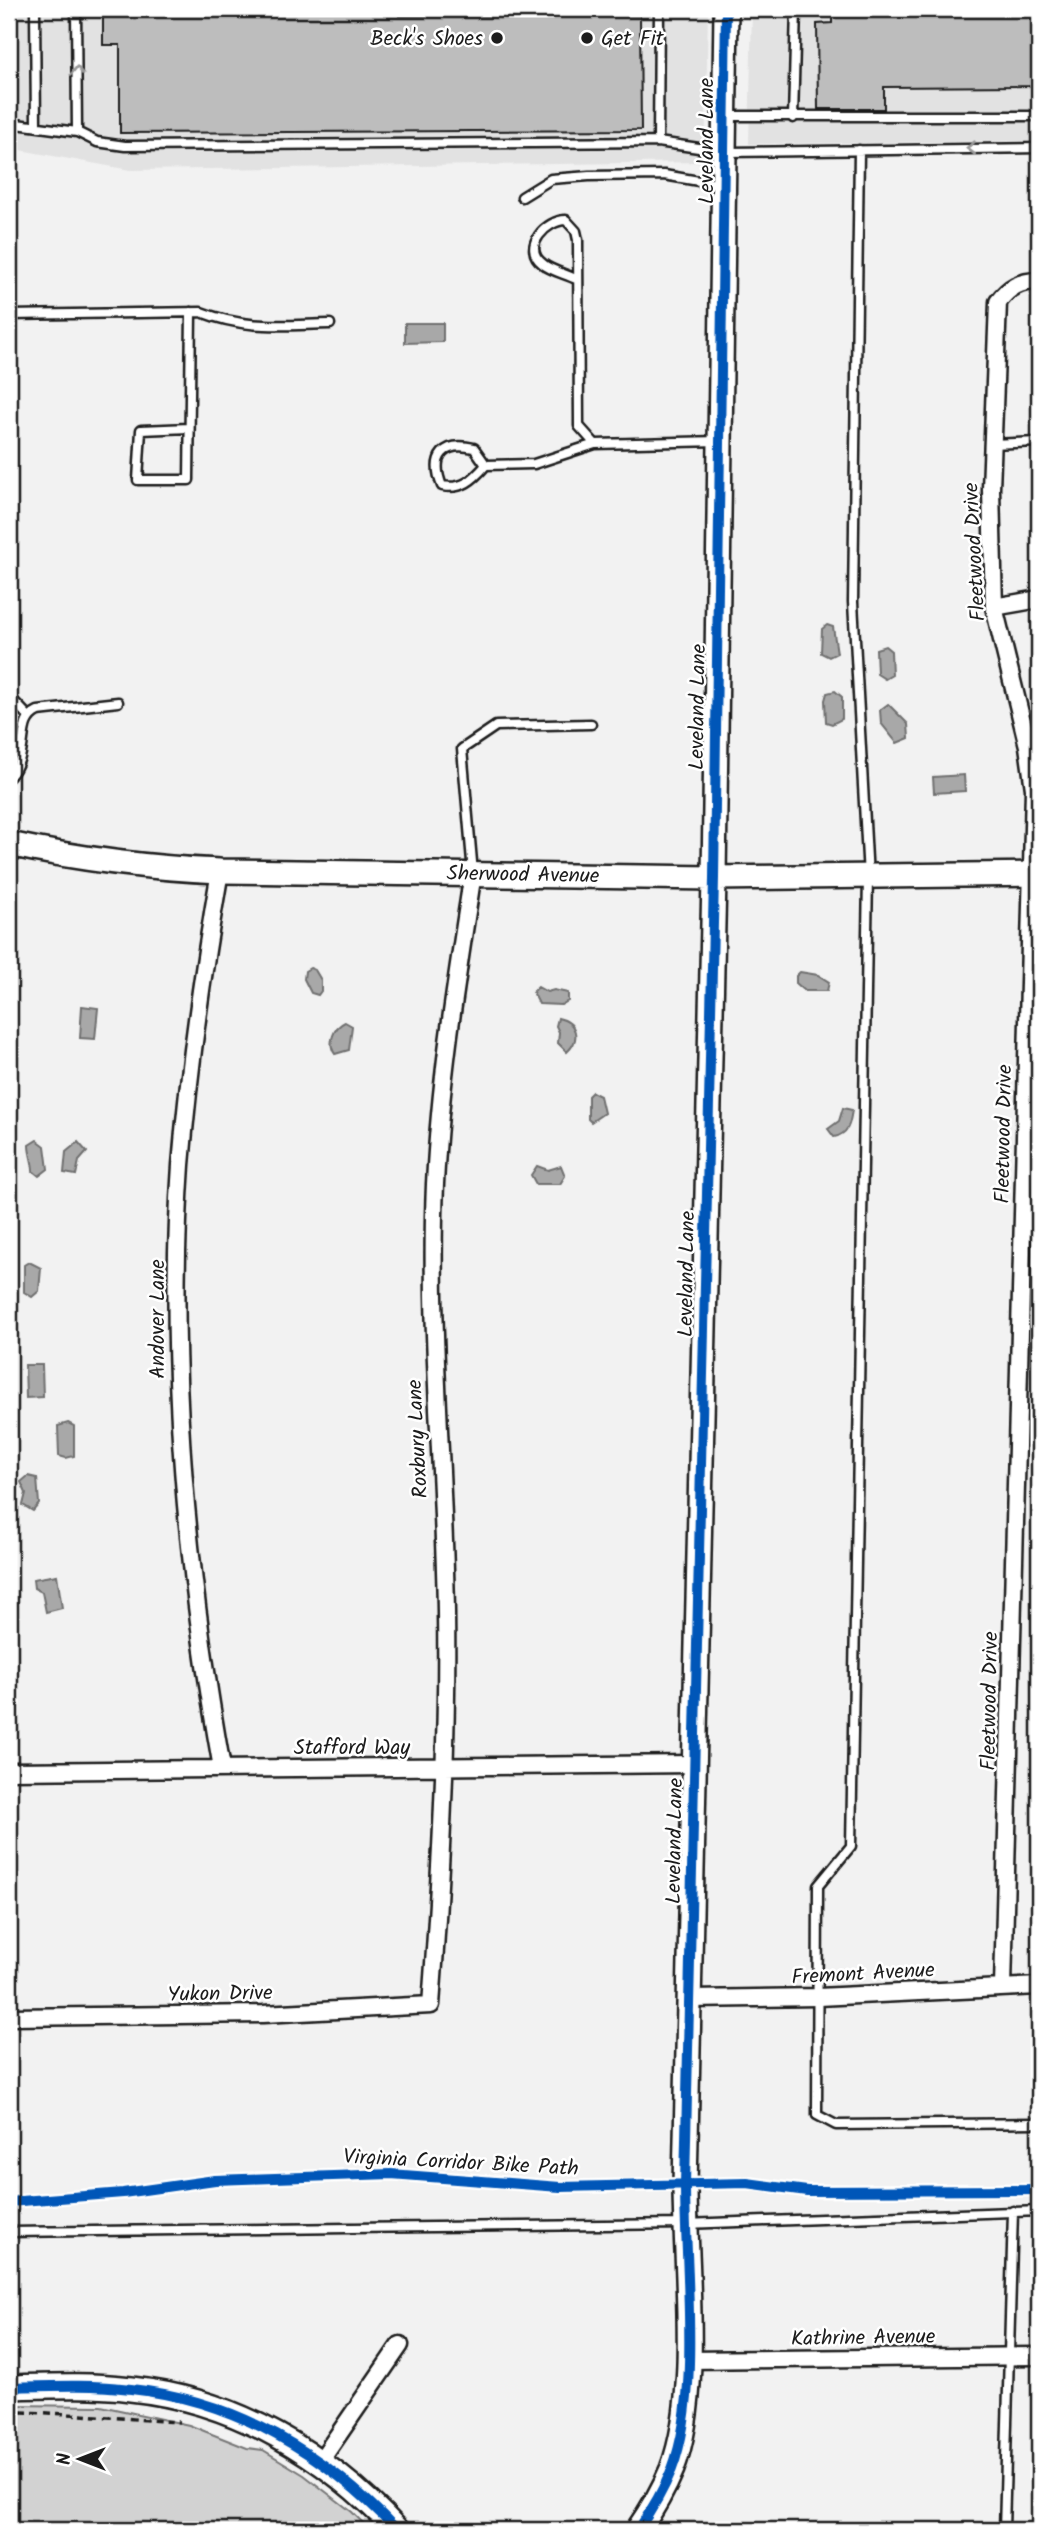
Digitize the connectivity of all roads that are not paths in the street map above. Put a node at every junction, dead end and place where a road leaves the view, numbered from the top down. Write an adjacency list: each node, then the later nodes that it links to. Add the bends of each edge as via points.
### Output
1 (35, 9): 10 (lane)
2 (76, 9): 11 (lane, one-way to 2)
3 (659, 9): 12 (lane)
4 (726, 9): 6 (street, Leveland Lane)
5 (796, 9): 8 (lane)
6 (726, 116): 8 (lane); 15 (street, Leveland Lane)
7 (1039, 116): 8 (lane)
8 (793, 118)
9 (9, 123): 10 (lane)
10 (36, 126): 11 (lane)
11 (77, 132): 12 (lane, via 97,142 125,146)
12 (658, 142): 15 (lane)
13 (1039, 148): 14 (lane, one-way to 14)
14 (859, 150): 15 (lane); 41 (lane, via 853,603)
15 (726, 152): 16 (street, Leveland Lane)
16 (725, 185): 17 (lane, via 664,175 589,176 551,179); 24 (street, Leveland Lane)
17 (522, 197)
18 (578, 279): 18 (lane, via 543,265 537,257 539,234 555,220 566,220 576,231); 26 (lane, via 579,426)
19 (1039, 281): 27 (street, Fleetwood Drive, via 1018,284 998,302)
20 (191, 312): 21 (lane); 22 (lane, via 250,325); 23 (lane)
21 (9, 315)
22 (330, 324)
23 (189, 428): 23 (lane, via 189,480 138,480 141,430)
24 (722, 441): 26 (lane); 42 (street, Leveland Lane)
25 (1039, 442): 27 (lane)
26 (595, 444): 28 (lane, via 534,464)
27 (992, 444): 30 (street, Fleetwood Drive)
28 (486, 465): 28 (lane, via 474,448 452,446 441,450 437,473 442,485 460,487)
29 (1039, 599): 30 (street)
30 (994, 607): 35 (street, Fleetwood Drive)
31 (9, 696): 33 (lane)
32 (118, 702): 33 (lane)
33 (28, 716): 36 (lane, via 19,766)
34 (592, 724): 39 (lane, via 496,726 462,749)
35 (1034, 745): 40 (street, Fleetwood Drive)
36 (9, 777)
37 (9, 844): 38 (street, Sherwood Avenue, via 144,867)
38 (220, 871): 39 (street, Sherwood Avenue); 44 (street, Andover Lane, via 189,1078 177,1285 183,1487 195,1601)
39 (473, 873): 42 (street, Sherwood Avenue); 45 (street, Roxbury Lane, via 444,1079 435,1183 432,1297 446,1609)
40 (1035, 874): 41 (street, Sherwood Avenue); 48 (street, Fleetwood Drive)
41 (868, 877): 42 (street, Sherwood Avenue); 49 (lane, via 851,1846 818,1886)
42 (714, 878): 43 (street, Leveland Lane)
43 (695, 1764): 45 (street, Stafford Way); 50 (street, Leveland Lane)
44 (222, 1768): 45 (street, Stafford Way); 46 (street, Stafford Way)
45 (446, 1769): 51 (street, Roxbury Lane)
46 (9, 1771)
47 (1039, 1986): 48 (street, Fremont Avenue)
48 (1003, 1987): 49 (street, Fremont Avenue)
49 (818, 1997): 50 (street, Fremont Avenue); 53 (lane, via 820,2119 836,2125)
50 (690, 1998): 56 (street, Leveland Lane)
51 (431, 2005): 52 (street, Yukon Drive, via 263,2014)
52 (9, 2017)
53 (1039, 2123)
54 (1013, 2211): 55 (lane); 56 (lane); 59 (lane)
55 (1039, 2211)
56 (685, 2224): 57 (lane); 61 (street, Leveland Lane)
57 (9, 2232)
58 (400, 2345): 63 (street)
59 (1008, 2356): 60 (street, Kathrine Avenue); 61 (street, Kathrine Avenue); 66 (lane)
60 (1039, 2356)
61 (688, 2360): 65 (street, Leveland Lane, via 673,2467)
62 (9, 2387): 63 (street, via 93,2386 177,2397 248,2421)
63 (321, 2459): 64 (street)
64 (397, 2530)
65 (639, 2530)
66 (1004, 2530)

